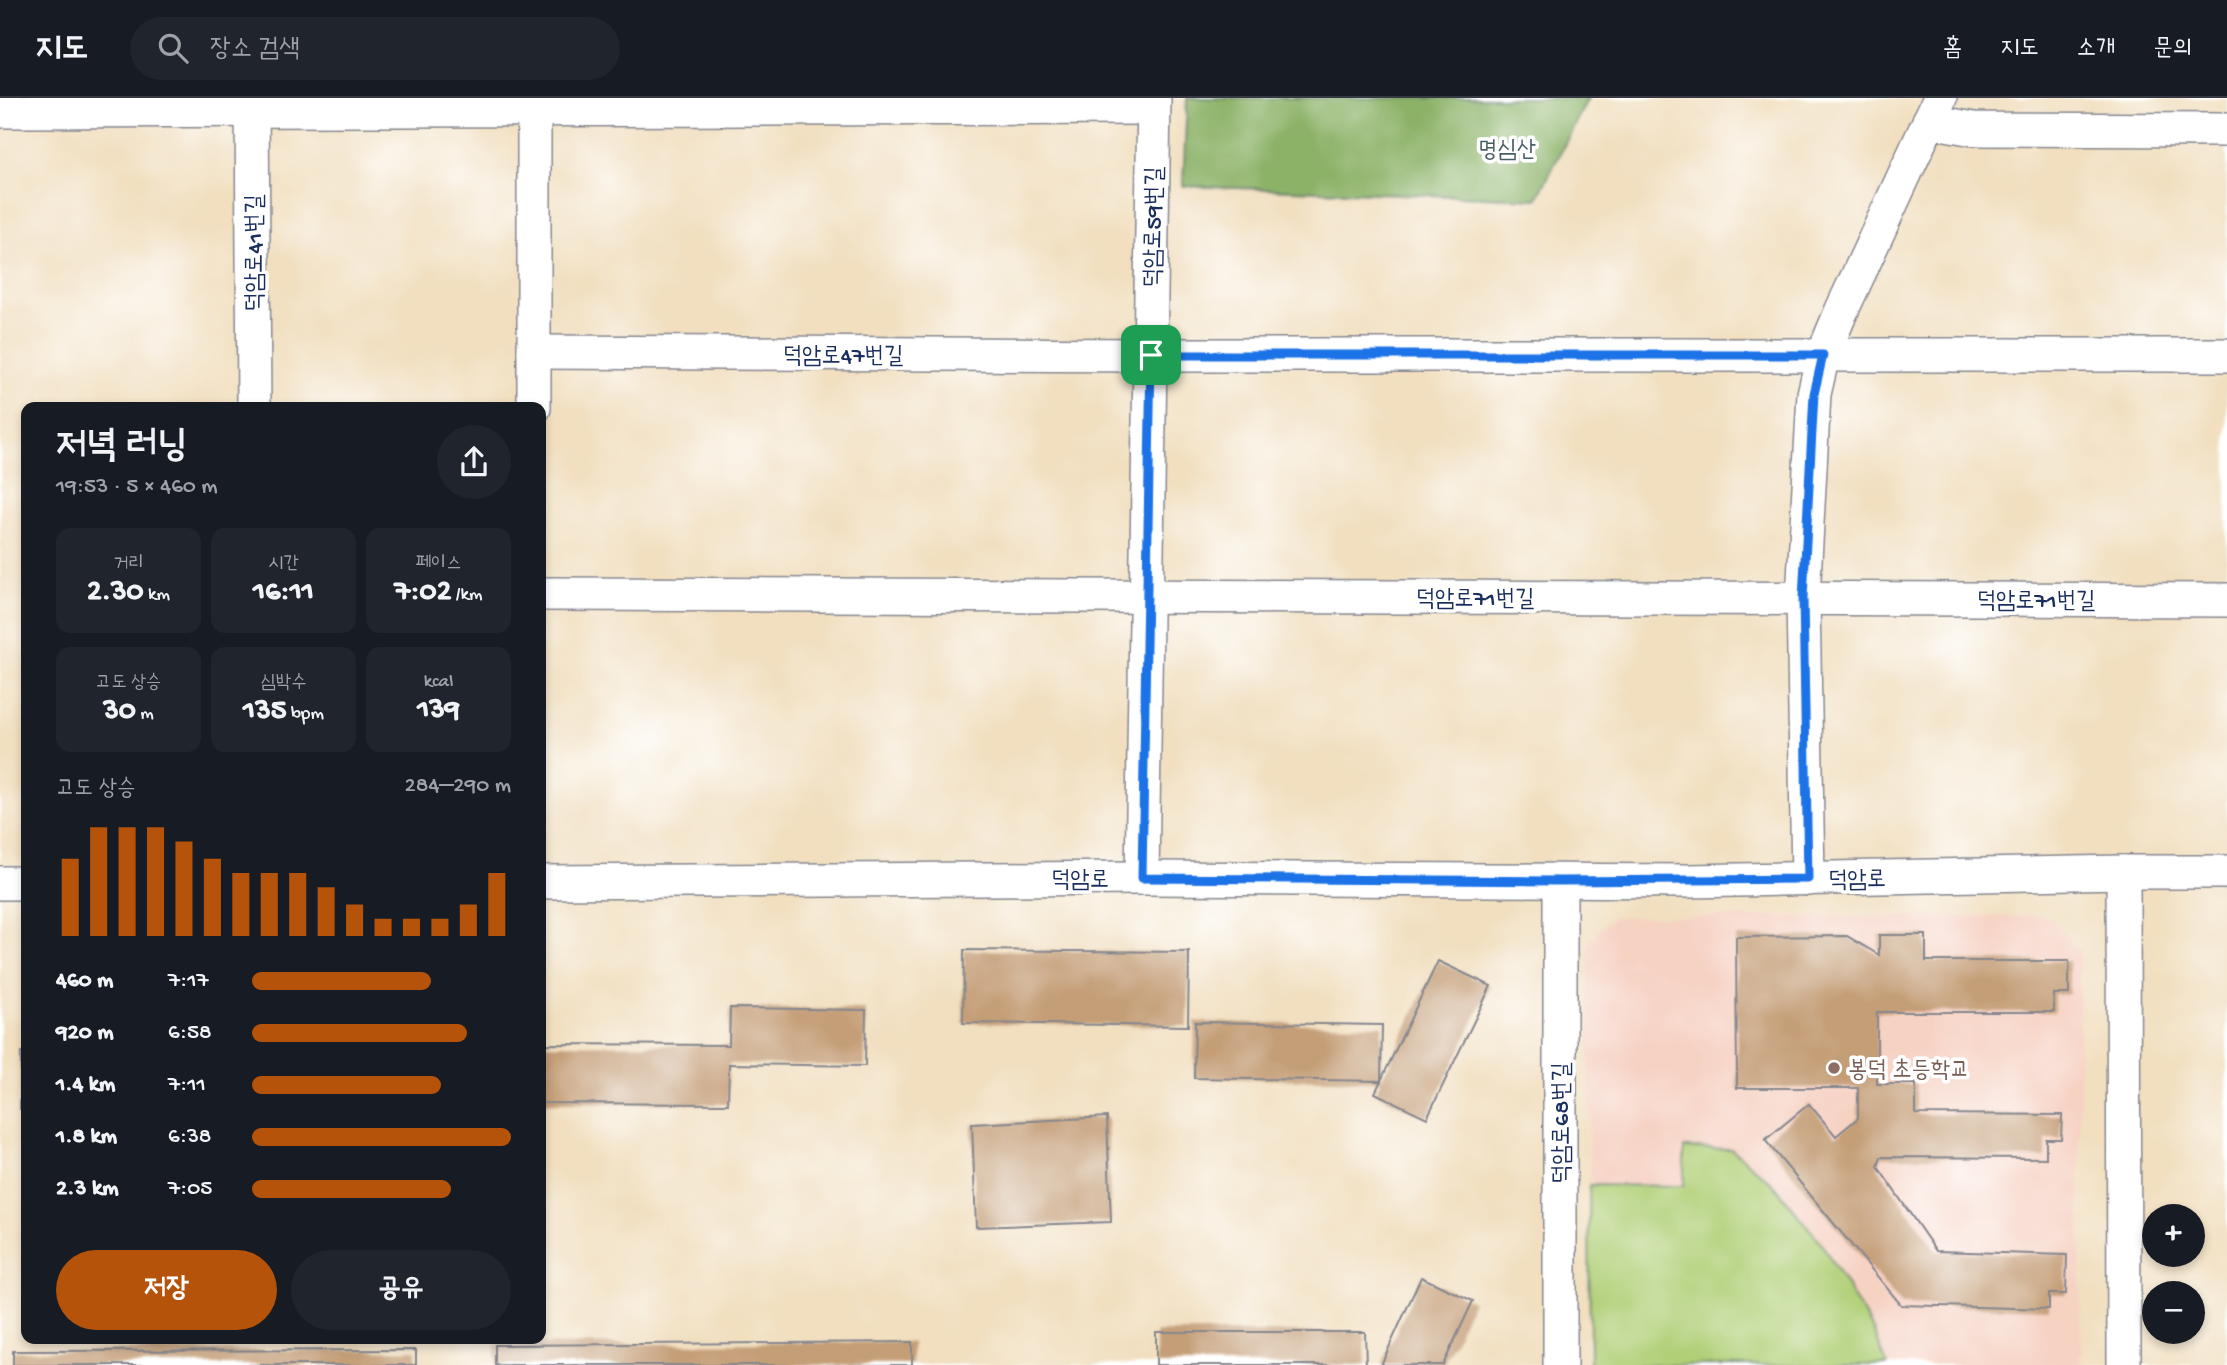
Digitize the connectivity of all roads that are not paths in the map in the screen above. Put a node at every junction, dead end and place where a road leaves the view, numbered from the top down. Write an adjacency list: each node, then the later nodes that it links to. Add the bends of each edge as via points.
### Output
1 (1154, 103): 4 (street); 9 (street, 덕암로59번길)
2 (252, 104): 3 (street); 6 (street); 12 (street, 덕암로41번길)
3 (534, 104): 4 (street); 8 (street)
4 (844, 104)
5 (1935, 110): 7 (street, via 1974,129); 10 (street)
6 (0, 111)
7 (2227, 130)
8 (534, 352): 9 (street, 덕암로47번길); 13 (street)
9 (1151, 355): 10 (street); 15 (street, 덕암로59번길)
10 (1823, 355): 11 (street); 16 (street, via 1814,394)
11 (2227, 355)
12 (254, 402)
13 (534, 402)
14 (546, 594): 15 (street)
15 (1148, 596): 16 (street, 덕암로71번길); 20 (street, 덕암로59번길)
16 (1803, 598): 17 (street, 덕암로71번길); 21 (street)
17 (2227, 600)
18 (2123, 872): 19 (street, 덕암로); 21 (street, 덕암로); 27 (street)
19 (2227, 872)
20 (1142, 878): 22 (street, 덕암로); 23 (street, 덕암로)
21 (1808, 879): 22 (street, 덕암로)
22 (1560, 881): 26 (street, 덕암로68번길)
23 (546, 882)
24 (0, 883): 25 (street)
25 (21, 883)
26 (1560, 1365)
27 (2124, 1365)

